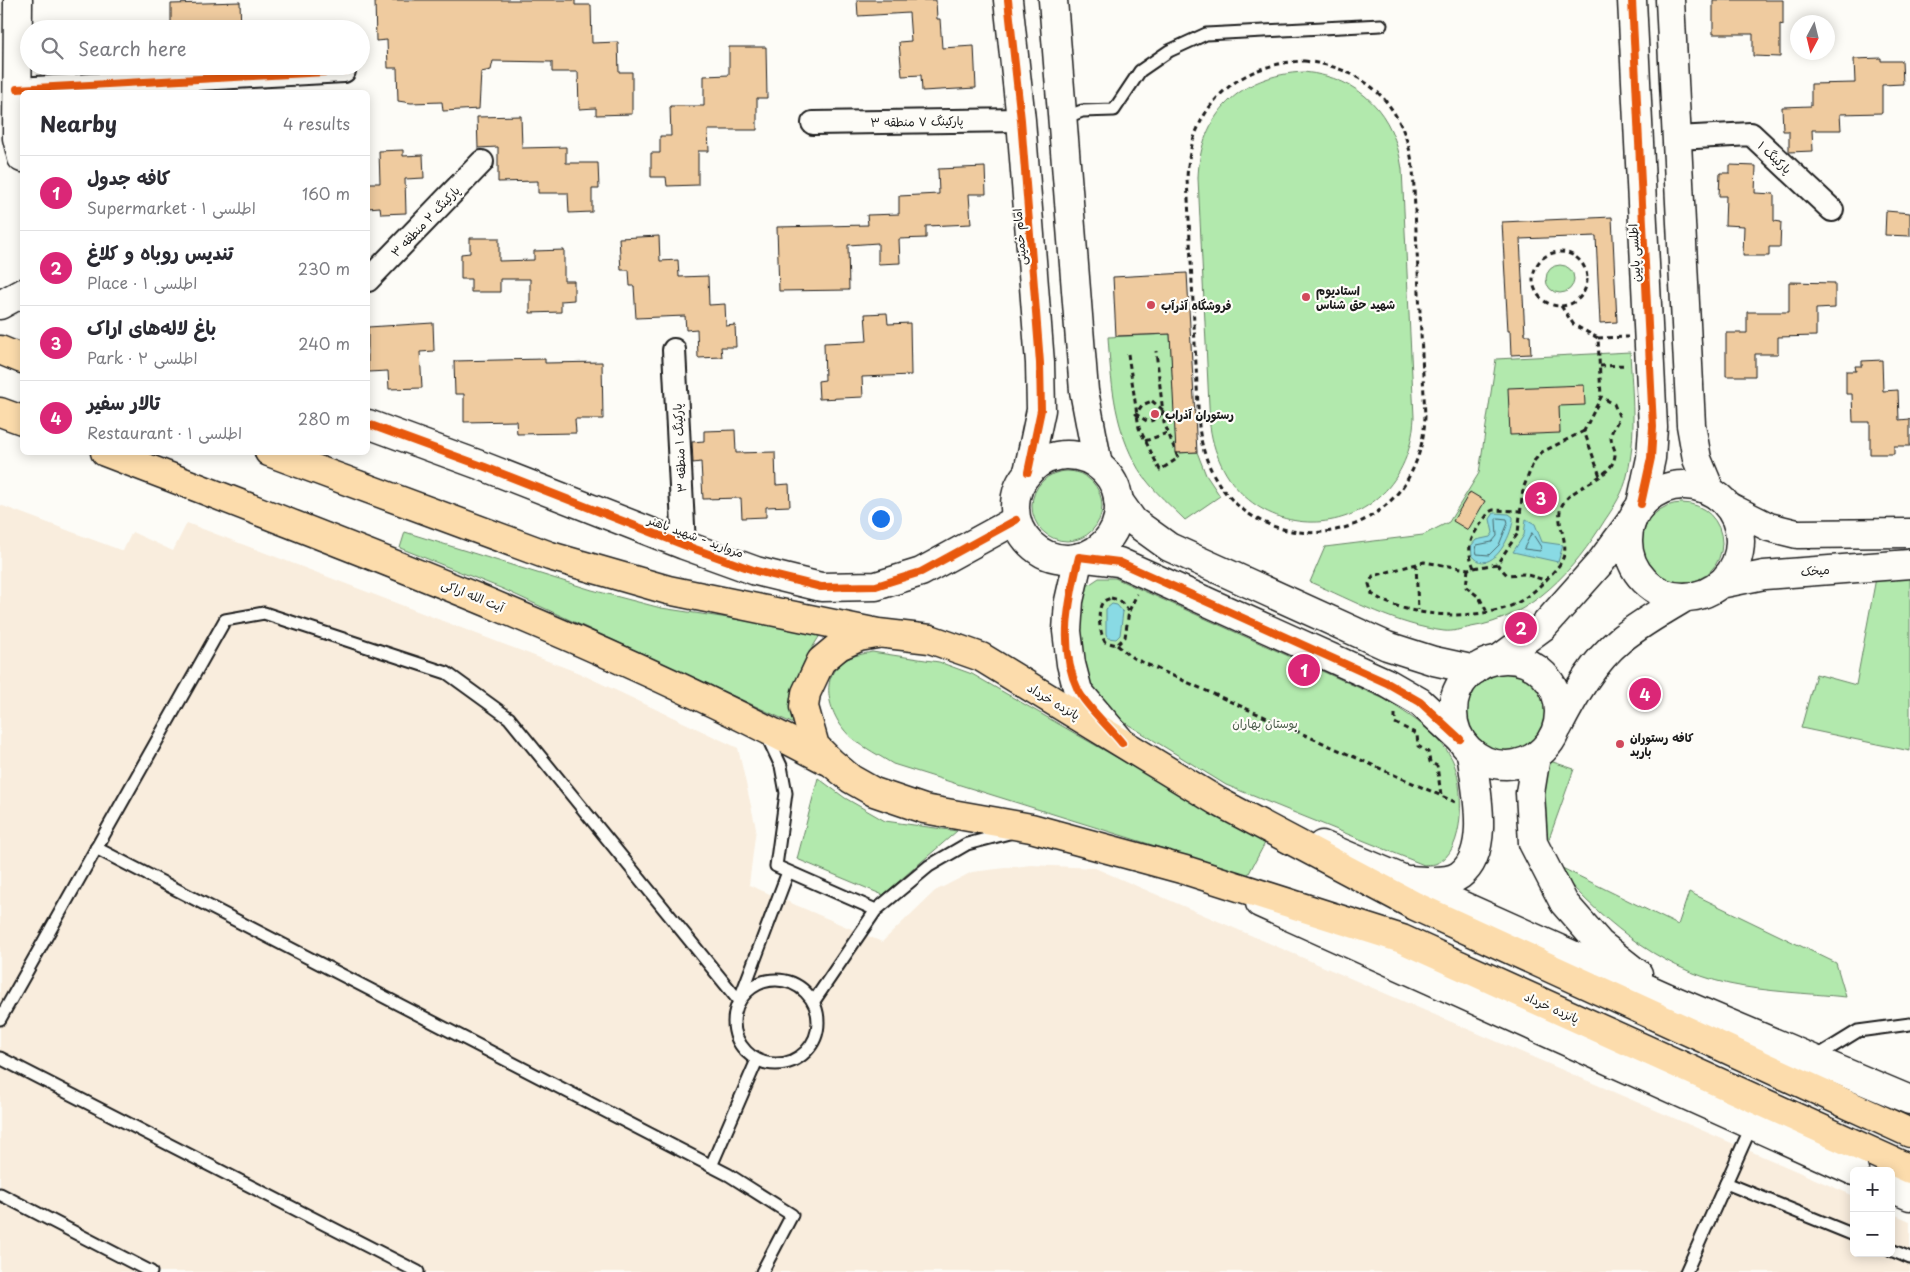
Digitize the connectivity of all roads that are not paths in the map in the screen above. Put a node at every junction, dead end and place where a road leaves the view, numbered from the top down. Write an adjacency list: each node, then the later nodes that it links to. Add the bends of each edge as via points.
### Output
1 (18, 0): 8 (street)
2 (1008, 0): 10 (street, امام خمینی)
3 (1053, 0): 9 (street)
4 (1632, 0): 16 (street, اطلسی پایین)
5 (1670, 0): 12 (street)
6 (1381, 25): 9 (lane, via 1206,34 1169,51 1140,71 1114,110 1082,111)
7 (258, 75): 8 (street)
8 (17, 89): 13 (street)
9 (1064, 118): 29 (street, via 1084,391)
10 (1021, 120): 11 (street, پارکینگ ۷ منطقه ۳); 30 (street, امام خمینی, via 1041,410)
11 (813, 123)
12 (1677, 138): 15 (street); 17 (street, پارکینگ ۱, via 1751,134)
13 (13, 145)
14 (482, 162): 18 (street, پارکینگ ۲ منطقه ۳)
15 (1679, 187): 16 (street); 31 (street, via 1691,425 1697,459)
16 (1642, 190): 34 (street, اطلسی پایین, via 1653,427 1651,458)
17 (1832, 210)
18 (370, 278)
19 (20, 294): 20 (street)
20 (0, 305)
21 (0, 350): 23 (main road)
22 (674, 350): 37 (street, پارکینگ ۱ منطقه ۳)
23 (20, 358)
24 (0, 412): 25 (main road)
25 (20, 419)
26 (370, 425): 37 (street, مروارید - شهید باهنر)
27 (114, 455): 44 (main road, آیت الله اراکی, via 508,610)
28 (277, 455): 42 (main road, via 550,556 668,590)
29 (1098, 465): 30 (street, via 1085,458 1055,456); 32 (street, via 1114,485)
30 (1028, 472): 35 (street, via 1016,494)
31 (1710, 490): 33 (street); 34 (street, via 1692,485 1673,485 1656,492)
32 (1118, 500): 38 (street, via 1116,522 1105,542); 43 (street, via 1133,521 1169,547 1387,646 1434,661)
33 (1731, 508): 36 (street, via 1769,527 1797,534); 40 (street, via 1740,532 1739,556 1732,572)
34 (1636, 512): 41 (street, via 1628,538 1630,556 1638,573 1651,586 1668,594); 43 (street, via 1600,563 1550,619)
35 (1016, 520): 37 (street, مروارید - شهید باهنر, via 921,572 876,586 821,588 756,571); 38 (street, via 1030,543 1040,551 1052,557)
36 (1910, 533)
37 (684, 545)
38 (1079, 557): 46 (street, via 1069,601 1067,631 1071,664 1078,691); 47 (street, via 1119,562 1387,683 1420,702)
39 (1910, 564): 40 (street, میخک, via 1764,575)
40 (1720, 584): 41 (street, via 1704,594)
41 (1686, 597): 45 (street, via 1649,618 1620,640 1576,693)
42 (878, 633): 46 (main road, پانزده خرداد, via 930,639 981,657); 49 (main road, via 839,646 821,661 806,693 804,707 810,734 815,746)
43 (1487, 664): 45 (street, via 1516,659 1534,666 1556,693 1560,710); 47 (street, via 1468,675 1458,689 1453,705 1453,723)
44 (762, 726): 49 (main road, آیت الله اراکی); 54 (lane, via 781,766 786,793 776,866)
45 (1557, 728): 48 (street, via 1549,744)
46 (1122, 743): 50 (main road, پانزده خرداد)
47 (1465, 746): 48 (street, via 1486,761 1502,765 1520,764); 55 (street, via 1478,812 1475,855 1460,875 1435,882)
48 (1536, 756): 57 (street, via 1530,793 1533,843 1564,903 1600,944)
49 (830, 762): 51 (main road, پانزده خرداد, via 866,788 898,802)
50 (1217, 801): 55 (street, پانزده خرداد); 67 (main road, پانزده خرداد, via 1415,906)
51 (1031, 828): 53 (main road, پانزده خرداد); 56 (lane, via 967,844 929,866)
52 (96, 848): 58 (lane, via 225,620 264,613 446,674 509,718); 60 (lane); 68 (lane)
53 (1185, 870): 66 (street, پانزده خرداد); 70 (main road, پانزده خرداد, via 1402,939)
54 (788, 872): 56 (lane); 58 (lane)
55 (1405, 880): 57 (street, پانزده خرداد)
56 (876, 910): 59 (lane)
57 (1666, 998): 63 (street, پانزده خرداد)
58 (739, 1001): 59 (lane, via 758,984 783,980 806,991); 64 (lane, via 734,1014 736,1034 746,1052)
59 (814, 1001): 64 (lane, via 819,1027 807,1051 797,1060 784,1064)
60 (0, 1019)
61 (1910, 1024): 63 (lane, via 1858,1031)
62 (0, 1058): 79 (lane)
63 (1812, 1059): 65 (street, پانزده خرداد)
64 (758, 1060): 68 (lane)
65 (1910, 1100)
66 (1752, 1125): 69 (street, پانزده خرداد); 71 (lane)
67 (1910, 1133)
68 (711, 1166): 80 (lane, via 792,1215)
69 (1850, 1169)
70 (1910, 1169)
71 (1726, 1183): 75 (lane); 81 (lane)
72 (1895, 1190): 74 (street)
73 (0, 1194): 78 (lane)
74 (1910, 1196)
75 (1850, 1233)
76 (1895, 1252): 77 (lane)
77 (1910, 1258)
78 (151, 1272)
79 (418, 1272)
80 (762, 1272)
81 (1686, 1272)

